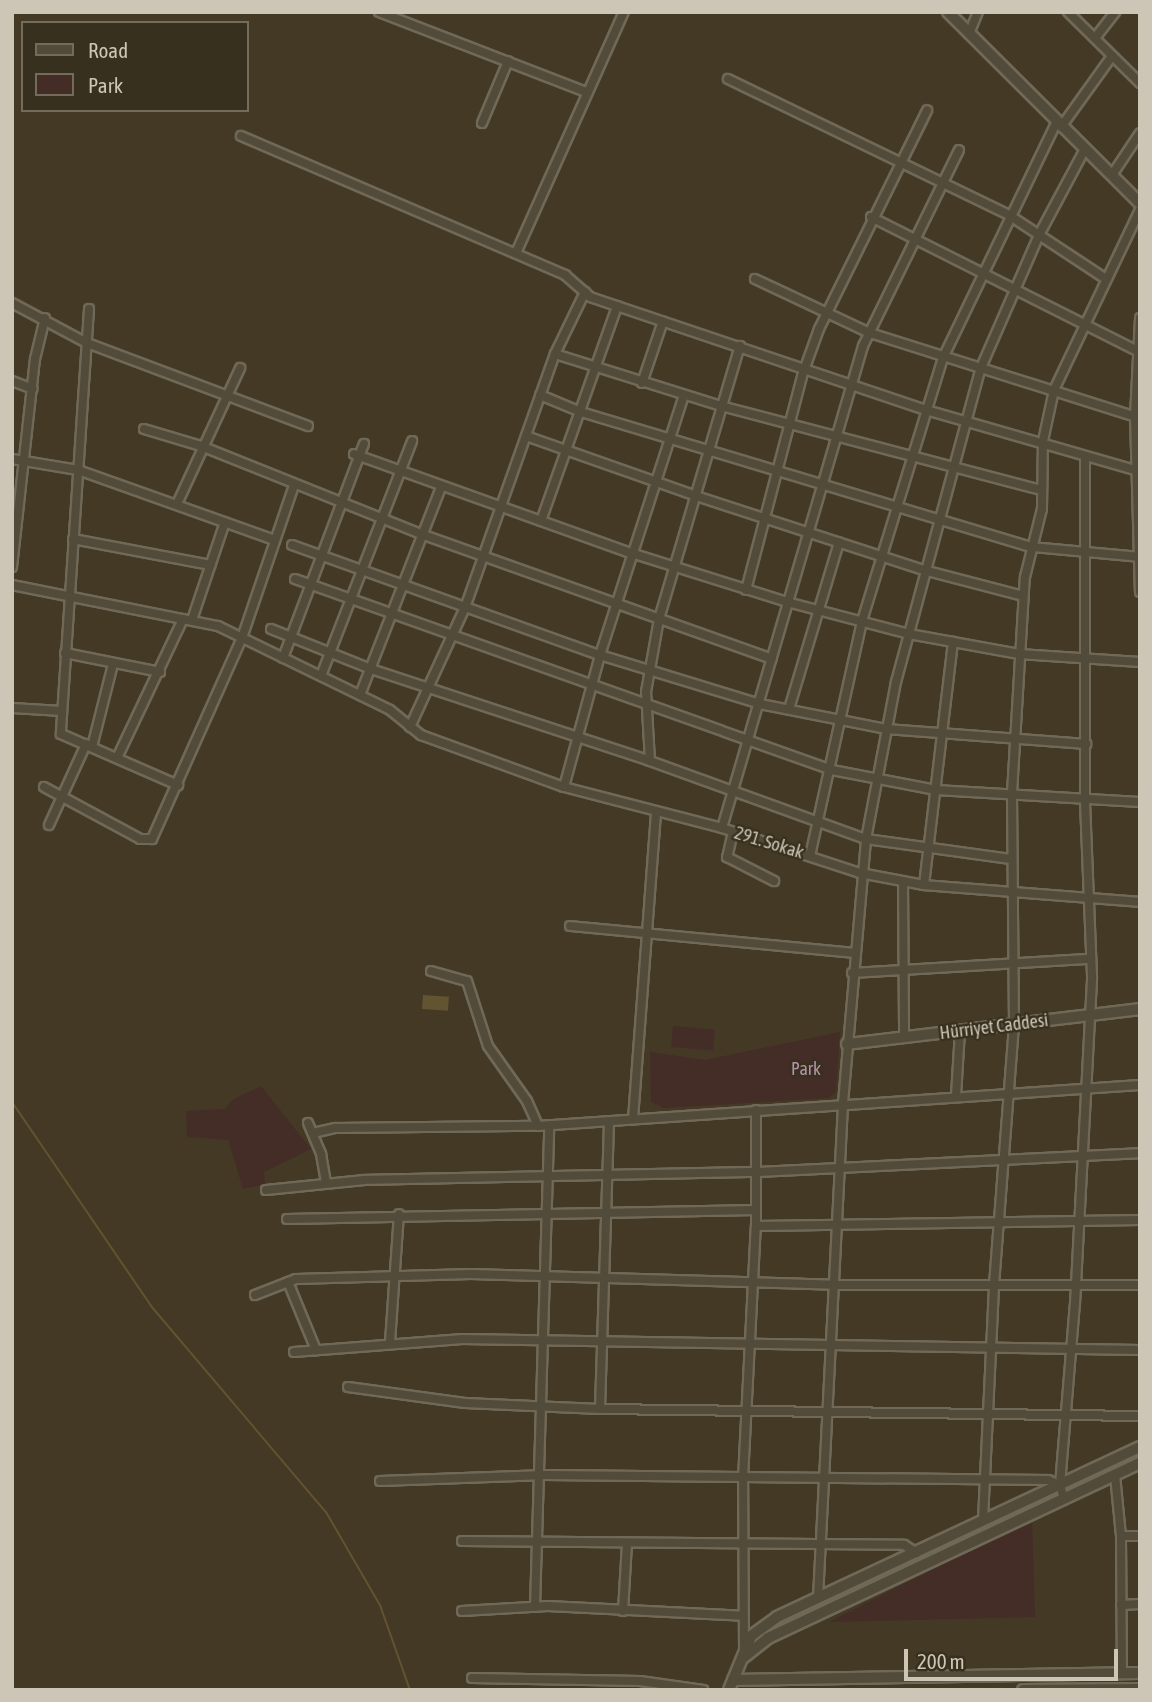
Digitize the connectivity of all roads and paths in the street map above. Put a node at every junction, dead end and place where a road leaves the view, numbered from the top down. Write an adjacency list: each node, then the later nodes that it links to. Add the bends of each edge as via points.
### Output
1 (379, 12): 10 (street)
2 (624, 12): 13 (street)
3 (947, 12): 7 (street)
4 (978, 12): 7 (street)
5 (1068, 12): 8 (street)
6 (1115, 12): 8 (street)
7 (969, 34): 16 (street)
8 (1095, 38): 9 (street)
9 (1112, 56): 12 (street); 16 (street)
10 (508, 61): 13 (street); 15 (street)
11 (729, 79): 21 (street)
12 (1140, 83)
13 (586, 92): 30 (street)
14 (927, 110): 21 (street)
15 (482, 122)
16 (1059, 125): 19 (street); 26 (street)
17 (1140, 133): 22 (street)
18 (241, 136): 30 (street)
19 (1085, 149): 22 (street); 28 (street)
20 (959, 150): 23 (street)
21 (901, 160): 23 (street); 27 (street)
22 (1111, 175): 24 (street)
23 (944, 183): 26 (street); 29 (street)
24 (1140, 203)
25 (1140, 210): 33 (street)
26 (1009, 215): 28 (street); 31 (street)
27 (871, 218): 29 (street); 39 (street)
28 (1039, 234): 33 (street); 34 (street)
29 (918, 240): 31 (street); 44 (street)
30 (516, 253): 35 (street, via 565,275)
31 (983, 271): 34 (street); 49 (street)
32 (755, 279): 39 (street)
33 (1107, 279): 43 (street)
34 (1019, 289): 43 (street); 53 (street)
35 (585, 292): 37 (street); 48 (street)
36 (12, 303): 40 (street)
37 (617, 306): 42 (street); 51 (street)
38 (89, 309): 45 (street)
39 (826, 314): 44 (street); 52 (street)
40 (45, 318): 45 (street); 57 (street)
41 (1140, 318): 47 (street)
42 (663, 321): 46 (street); 55 (street)
43 (1084, 323): 47 (street); 58 (street)
44 (870, 332): 49 (street); 56 (street)
45 (87, 343): 61 (street); 85 (street)
46 (740, 346): 52 (street); 62 (street)
47 (1137, 351): 65 (street)
48 (555, 354): 51 (street); 59 (street)
49 (943, 358): 53 (street); 63 (street)
50 (240, 368): 61 (street)
51 (595, 369): 55 (street); 64 (street)
52 (804, 369): 56 (street); 67 (street)
53 (980, 370): 58 (street); 66 (street)
54 (12, 381): 57 (street)
55 (642, 383): 60 (street)
56 (854, 383): 63 (street); 71 (street)
57 (33, 389): 83 (street)
58 (1054, 390): 65 (street); 73 (street)
59 (540, 395): 64 (street); 70 (street)
60 (684, 395): 62 (street); 72 (street)
61 (225, 397): 68 (street); 76 (street)
62 (721, 406): 67 (street); 77 (street)
63 (926, 410): 66 (street); 82 (street)
64 (581, 412): 72 (street); 78 (street)
65 (1137, 417): 87 (street)
66 (967, 420): 73 (street); 86 (street)
67 (788, 424): 71 (street); 84 (street)
68 (309, 426)
69 (144, 429): 76 (street)
70 (526, 436): 78 (street); 98 (street)
71 (837, 437): 82 (street); 89 (street)
72 (668, 439): 77 (street); 90 (street)
73 (1043, 441): 80 (street); 93 (street)
74 (412, 442): 88 (street)
75 (364, 444): 79 (street)
76 (201, 446): 91 (street); 96 (street)
77 (709, 451): 84 (street); 94 (street)
78 (567, 452): 90 (street); 102 (street)
79 (356, 455): 88 (street); 95 (street)
80 (1085, 457): 87 (street); 111 (street)
81 (12, 459): 83 (street)
82 (912, 460): 86 (street); 97 (street)
83 (24, 462): 85 (street); 118 (street)
84 (777, 468): 89 (street); 99 (street)
85 (78, 470): 96 (street); 106 (street)
86 (955, 470): 93 (street); 101 (street)
87 (1139, 471): 116 (street)
88 (398, 472): 92 (street); 100 (street)
89 (822, 482): 97 (street); 104 (street)
90 (655, 483): 94 (street); 112 (street)
91 (294, 485): 95 (street); 107 (street)
92 (441, 487): 98 (street); 105 (street)
93 (1041, 490): 110 (street, via 1042,509)
94 (695, 496): 99 (street); 119 (street)
95 (342, 503): 100 (street); 113 (street)
96 (177, 504): 103 (street)
97 (898, 506): 101 (street); 114 (street)
98 (502, 508): 102 (street); 115 (street)
99 (763, 516): 104 (street); 126 (street)
100 (382, 519): 105 (street); 120 (street)
101 (943, 519): 110 (street); 121 (street)
102 (541, 521): 112 (street)
103 (225, 522): 107 (street); 117 (street)
104 (808, 531): 108 (street); 131 (street)
105 (424, 535): 115 (street); 123 (street)
106 (73, 539): 117 (street); 130 (street)
107 (275, 540): 143 (street)
108 (839, 542): 114 (street); 134 (street)
109 (292, 545): 113 (street)
110 (1032, 547): 111 (street); 128 (street)
111 (1086, 550): 116 (street); 151 (street)
112 (634, 554): 119 (street); 132 (street)
113 (322, 556): 120 (street); 125 (street)
114 (882, 556): 121 (street); 138 (street)
115 (485, 557): 132 (street); 133 (street)
116 (1139, 557): 127 (street)
117 (211, 565): 137 (street)
118 (12, 567)
119 (674, 567): 126 (street); 136 (street)
120 (362, 569): 123 (street); 129 (street)
121 (927, 571): 128 (street); 140 (street)
122 (295, 579): 125 (street)
123 (405, 584): 133 (street); 135 (street)
124 (12, 585): 130 (street, 291. Sokak)
125 (311, 585): 129 (street); 142 (street)
126 (746, 590): 131 (street)
127 (1140, 592)
128 (1023, 596): 147 (street)
129 (350, 598): 135 (street); 146 (street)
130 (69, 599): 137 (street, 291. Sokak); 145 (street)
131 (787, 602): 134 (street); 150 (street)
132 (617, 604): 136 (street); 148 (street)
133 (466, 605): 141 (street); 148 (street)
134 (819, 611): 138 (street); 164 (street)
135 (394, 614): 141 (street); 154 (street)
136 (659, 619): 150 (street); 155 (street)
137 (187, 620): 143 (street, 291. Sokak); 156 (street)
138 (862, 621): 140 (street); 166 (street)
139 (271, 629): 142 (street)
140 (909, 634): 144 (street); 168 (street)
141 (453, 635): 158 (street); 159 (street)
142 (291, 637): 146 (street); 149 (street)
143 (242, 638): 149 (street, 291. Sokak); 179 (street)
144 (953, 642): 147 (street); 169 (street)
145 (65, 653): 153 (street); 165 (street)
146 (331, 653): 154 (street); 157 (street)
147 (1019, 654): 151 (street); 171 (street)
148 (600, 655): 155 (street); 158 (street)
149 (283, 657): 157 (street, 291. Sokak)
150 (772, 659): 161 (street)
151 (1088, 661): 152 (street); 173 (street)
152 (1140, 663)
153 (113, 664): 156 (street); 174 (street)
154 (371, 669): 159 (street); 160 (street)
155 (650, 670): 161 (street); 162 (street, via 646,692)
156 (160, 672): 175 (street)
157 (321, 676): 160 (street, 291. Sokak)
158 (594, 685): 162 (street); 170 (street)
159 (430, 688): 167 (street); 170 (street)
160 (360, 695): 167 (street, 291. Sokak)
161 (760, 704): 164 (street); 172 (street)
162 (650, 706): 172 (street); 176 (street)
163 (12, 708): 165 (street)
164 (789, 709): 166 (street)
165 (62, 711): 174 (street, via 61,734)
166 (837, 720): 168 (street); 177 (street)
167 (410, 727): 181 (street, 291. Sokak)
168 (886, 729): 169 (street); 178 (street)
169 (941, 734): 171 (street); 182 (street)
170 (578, 739): 176 (street); 181 (street)
171 (1015, 741): 173 (street); 184 (street)
172 (748, 743): 177 (street); 183 (street)
173 (1086, 744): 186 (street)
174 (89, 745): 175 (street); 185 (street)
175 (117, 758): 179 (street)
176 (650, 761): 183 (street)
177 (832, 770): 178 (street); 189 (street)
178 (877, 780): 182 (street); 193 (street)
179 (178, 785): 185 (street, via 149,841)
180 (44, 787): 185 (street)
181 (564, 787): 188 (street, 291. Sokak)
182 (936, 790): 184 (street); 194 (street)
183 (733, 791): 189 (street); 191 (street)
184 (1012, 793): 186 (street); 196 (street)
185 (61, 796): 190 (street)
186 (1085, 800): 187 (street); 202 (street)
187 (1140, 802)
188 (656, 813): 191 (street, 291. Sokak); 205 (street)
189 (821, 823): 193 (street); 195 (street)
190 (49, 825)
191 (722, 828): 192 (street, 291. Sokak)
192 (733, 832): 195 (street, 291. Sokak); 198 (street, via 727,857)
193 (866, 839): 194 (street); 197 (street)
194 (928, 850): 196 (street); 200 (street)
195 (810, 856): 197 (street, 291. Sokak)
196 (1011, 859): 201 (street)
197 (860, 873): 199 (street, 291. Sokak); 206 (street)
198 (774, 881)
199 (903, 882): 200 (street, 291. Sokak); 210 (street)
200 (923, 885): 201 (street, 291. Sokak)
201 (1012, 891): 202 (street, 291. Sokak); 208 (street)
202 (1088, 899): 203 (street, 291. Sokak); 207 (street)
203 (1140, 902)
204 (570, 926): 205 (street)
205 (648, 933): 206 (street); 224 (street)
206 (853, 953): 211 (street)
207 (1091, 959): 208 (street); 213 (street)
208 (1011, 962): 210 (street); 214 (street)
209 (431, 971): 228 (street, via 467,981 488,1046 527,1101)
210 (904, 971): 211 (street); 216 (street)
211 (852, 973): 217 (street)
212 (1140, 1009): 213 (street, Hürriyet Caddesi)
213 (1090, 1016): 214 (street, Hürriyet Caddesi); 219 (street)
214 (1014, 1024): 215 (street, Hürriyet Caddesi); 220 (street)
215 (960, 1031): 216 (street, Hürriyet Caddesi); 221 (street)
216 (904, 1037): 217 (street, Hürriyet Caddesi)
217 (847, 1044): 222 (street)
218 (1140, 1084): 219 (street)
219 (1086, 1091): 220 (street); 231 (street)
220 (1010, 1094): 221 (street); 232 (street)
221 (956, 1096): 222 (street)
222 (843, 1103): 223 (street); 233 (street)
223 (755, 1110): 224 (street); 234 (street)
224 (633, 1119): 225 (street)
225 (609, 1121): 227 (street); 235 (street)
226 (308, 1124): 229 (street)
227 (549, 1125): 228 (street); 236 (street)
228 (538, 1126): 229 (street, via 335,1128)
229 (313, 1133): 237 (street)
230 (1140, 1153): 231 (street)
231 (1081, 1156): 232 (street); 246 (street)
232 (1005, 1160): 233 (street); 244 (street)
233 (842, 1166): 234 (street); 247 (street)
234 (757, 1172): 235 (street); 239 (street)
235 (607, 1176): 236 (street); 241 (street)
236 (549, 1177): 237 (street); 240 (street)
237 (326, 1182): 238 (street)
238 (266, 1190)
239 (756, 1210): 241 (street); 248 (street)
240 (546, 1211): 241 (street); 242 (street); 250 (street)
241 (607, 1212): 251 (street)
242 (399, 1214): 243 (street); 249 (street)
243 (287, 1219)
244 (999, 1220): 246 (street); 247 (street); 255 (street)
245 (1140, 1220): 246 (street)
246 (1078, 1221): 256 (street)
247 (840, 1222): 248 (street); 254 (street)
248 (756, 1226): 252 (street)
249 (397, 1276): 250 (street); 253 (street); 261 (street)
250 (544, 1276): 251 (street); 259 (street)
251 (604, 1276): 252 (street); 260 (street)
252 (753, 1280): 254 (street); 262 (street)
253 (288, 1282): 258 (street); 265 (street)
254 (834, 1285): 255 (street); 263 (street)
255 (994, 1285): 256 (street); 264 (street)
256 (1076, 1285): 257 (street); 267 (street)
257 (1140, 1285)
258 (255, 1296)
259 (545, 1339): 260 (street); 261 (street); 270 (street)
260 (603, 1340): 262 (street); 271 (street)
261 (390, 1342): 265 (street)
262 (749, 1347): 263 (street); 272 (street)
263 (830, 1348): 264 (street); 273 (street)
264 (992, 1349): 267 (street); 275 (street)
265 (316, 1350): 268 (street)
266 (1140, 1350): 267 (street)
267 (1071, 1351): 274 (street)
268 (294, 1352)
269 (348, 1387): 270 (street, via 465,1403)
270 (539, 1405): 271 (street); 279 (street)
271 (600, 1409): 272 (street)
272 (745, 1410): 273 (street); 281 (street)
273 (824, 1412): 275 (street); 282 (street)
274 (1067, 1414): 275 (street); 276 (street); 285 (street)
275 (986, 1415): 283 (street)
276 (1140, 1416)
277 (1140, 1447): 285 (street)
278 (1140, 1463): 280 (street)
279 (539, 1475): 281 (street); 284 (street); 292 (street)
280 (1115, 1475): 286 (street); 288 (street)
281 (743, 1479): 282 (street); 294 (street)
282 (821, 1479): 283 (street); 293 (street)
283 (983, 1479): 285 (street, via 1048,1480); 287 (street)
284 (380, 1481)
285 (1060, 1485): 286 (street); 287 (street)
286 (1063, 1499): 303 (street, via 768,1638)
287 (983, 1520): 295 (street)
288 (1121, 1536): 289 (street); 298 (street)
289 (1140, 1536)
290 (462, 1541): 292 (street)
291 (627, 1543): 292 (street); 294 (street); 301 (street)
292 (536, 1544): 299 (street)
293 (819, 1545): 294 (street); 295 (street, via 904,1545); 296 (street)
294 (743, 1546): 302 (street)
295 (917, 1553): 296 (street)
296 (818, 1598): 303 (street, via 777,1617 751,1636)
297 (1140, 1604): 298 (street)
298 (1121, 1605): 305 (street)
299 (535, 1607): 300 (street); 301 (street)
300 (462, 1611)
301 (623, 1611): 302 (street)
302 (743, 1616): 303 (street)
303 (744, 1657): 308 (street)
304 (1140, 1673): 305 (street)
305 (1122, 1674): 308 (street)
306 (472, 1678): 307 (street)
307 (616, 1685): 310 (street)
308 (731, 1685)
309 (1140, 1689): 311 (street)
310 (703, 1690)
311 (1023, 1690)

